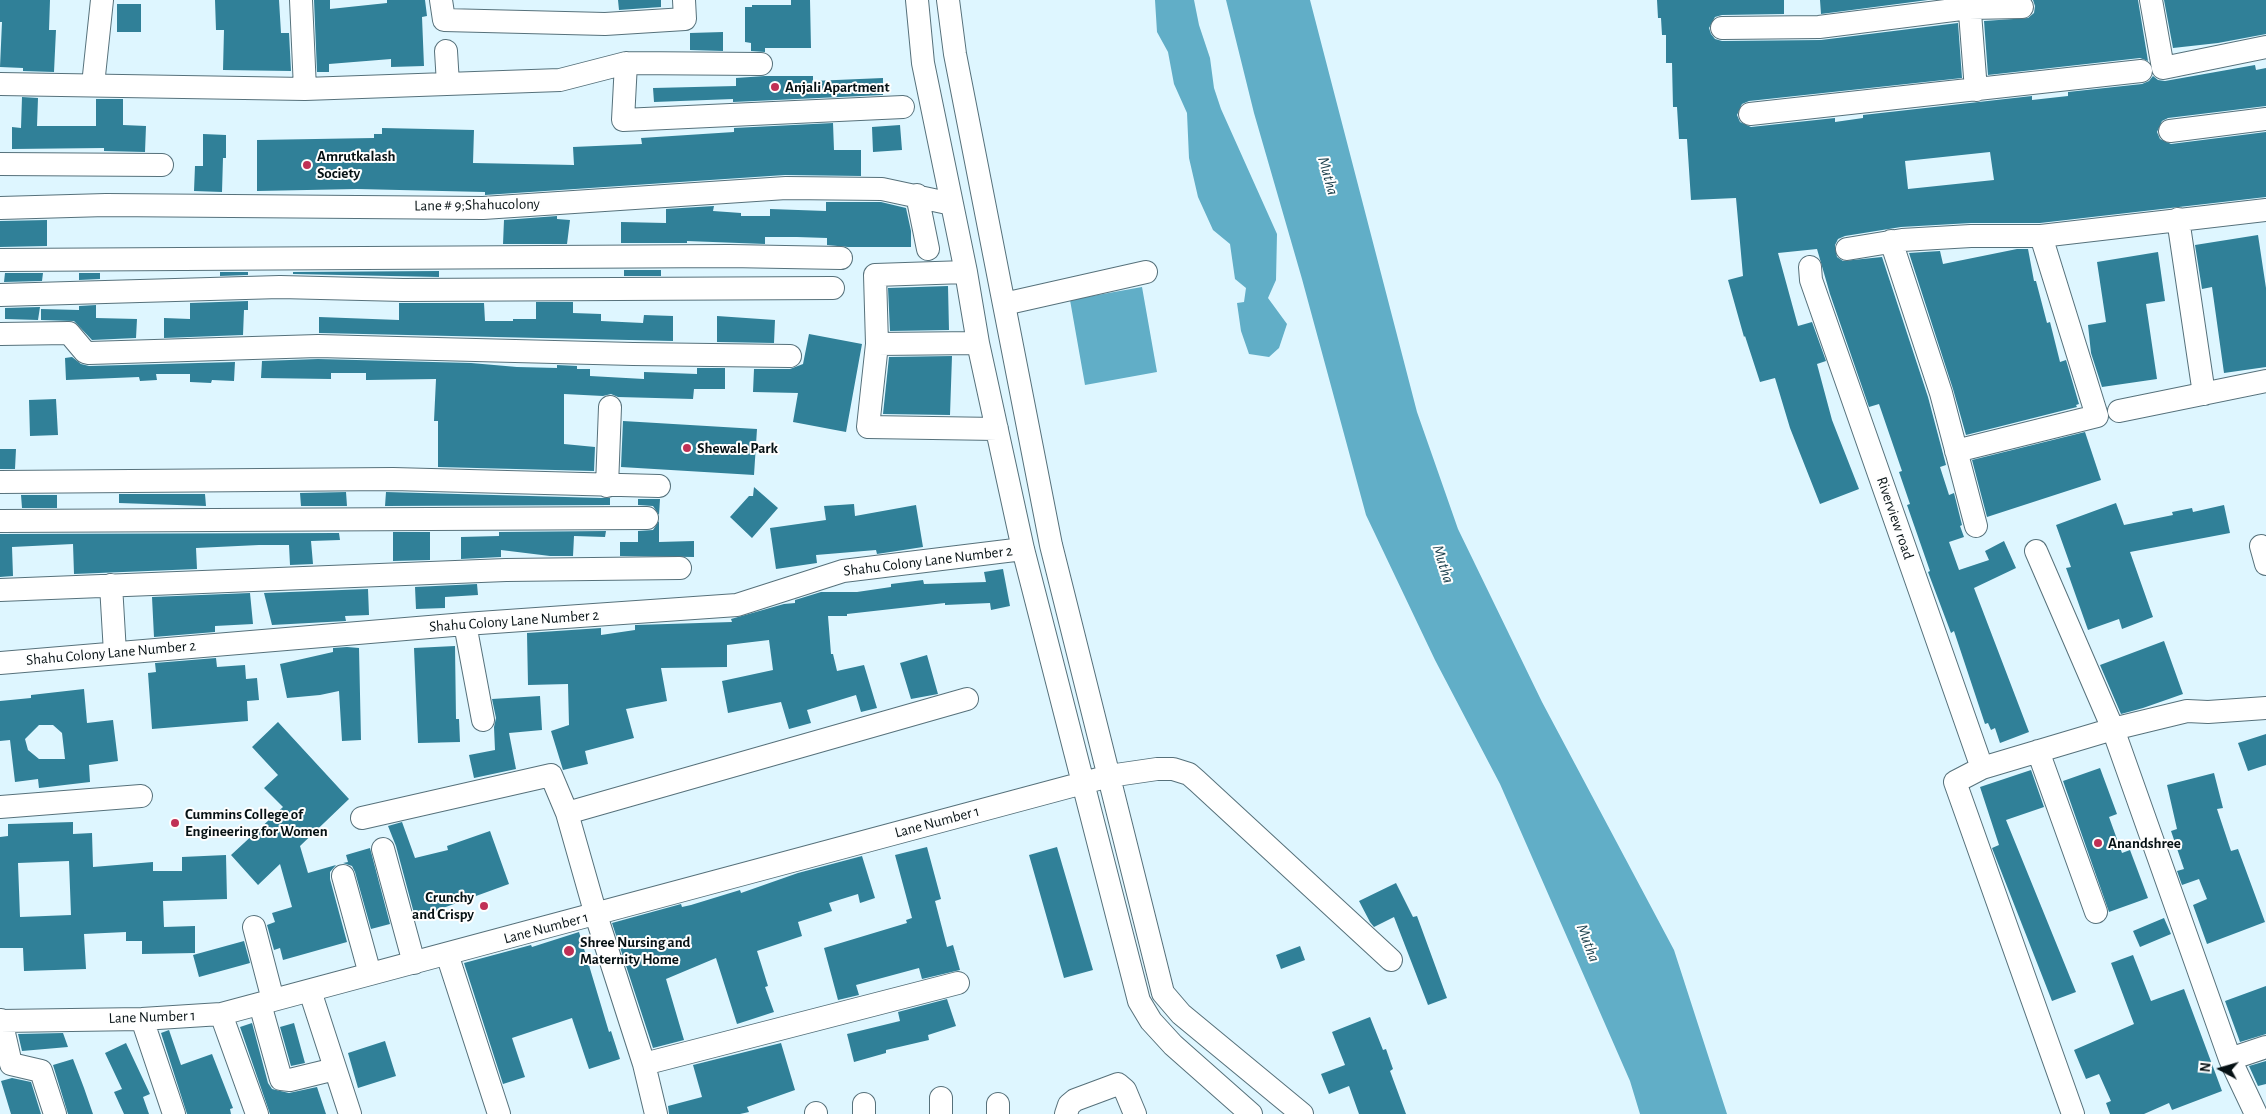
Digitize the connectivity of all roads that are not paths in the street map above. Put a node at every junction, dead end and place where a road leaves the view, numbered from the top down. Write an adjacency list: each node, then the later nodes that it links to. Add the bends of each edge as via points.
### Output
1 (102, 0): 18 (street)
2 (301, 0): 19 (street)
3 (441, 0): 4 (street, via 444,20 605,24 685,19)
4 (684, 0)
5 (917, 0): 28 (street, via 923,63)
6 (948, 0): 43 (street, via 955,54)
7 (2151, 0): 11 (street, via 2163,68)
8 (1969, 4): 9 (street); 10 (street, via 1819,27); 20 (street)
9 (2022, 6)
10 (1722, 28)
11 (2266, 47)
12 (446, 51): 17 (street)
13 (626, 63): 14 (street); 17 (street, via 560,80); 21 (street, via 623,120)
14 (761, 64)
15 (2141, 71): 20 (street)
16 (0, 84): 18 (street)
17 (448, 84): 19 (street)
18 (93, 85): 19 (street)
19 (305, 89)
20 (1976, 90): 22 (street)
21 (903, 108)
22 (1750, 114)
23 (2266, 119): 24 (street)
24 (2170, 131)
25 (0, 164): 26 (street)
26 (162, 166)
27 (917, 195): 28 (street, Lane # 9;Shahucolony); 29 (street, Lane # 9;Shahucolony, via 882,189 786,188 483,208 106,205); 34 (street)
28 (952, 204): 39 (street)
29 (0, 208)
30 (2266, 210): 31 (street)
31 (2178, 219): 32 (street); 49 (street)
32 (2041, 236): 33 (street); 53 (street, via 2097,416)
33 (1891, 241): 35 (street); 53 (street, via 1942,393)
34 (928, 249)
35 (1847, 249)
36 (841, 258): 37 (street)
37 (0, 260)
38 (1810, 268): 73 (street, Riverview road)
39 (966, 272): 45 (street); 46 (street, via 875,275)
40 (1146, 272): 43 (street)
41 (834, 288): 42 (street, via 280,288)
42 (0, 294)
43 (1004, 304): 74 (street, via 1051,545)
44 (0, 334): 47 (street, via 69,333 85,352 318,346)
45 (978, 343): 46 (street); 52 (street)
46 (877, 344): 52 (street, via 868,427)
47 (790, 356)
48 (2266, 381): 49 (street)
49 (2204, 394): 51 (street)
50 (610, 406): 55 (street)
51 (2119, 411)
52 (998, 429): 60 (street)
53 (1956, 451): 59 (street)
54 (0, 482): 55 (street, via 393,478)
55 (608, 486): 56 (street)
56 (659, 486)
57 (647, 518): 58 (street)
58 (0, 521)
59 (1976, 526)
60 (1023, 549): 65 (street, Shahu Colony Lane Number 2, via 843,570 737,605); 75 (street)
61 (2036, 550): 71 (street)
62 (680, 568): 63 (street, via 506,570)
63 (111, 584): 64 (street); 66 (street)
64 (0, 590)
65 (465, 624): 66 (street, Shahu Colony Lane Number 2); 70 (street)
66 (115, 653): 67 (street, Shahu Colony Lane Number 2)
67 (0, 662)
68 (967, 699): 78 (street)
69 (2266, 708): 71 (street, via 2187,711)
70 (483, 720)
71 (2113, 729): 72 (street); 96 (street)
72 (2038, 751): 73 (street); 82 (street)
73 (1982, 768): 111 (street, via 1955,782)
74 (1109, 776): 75 (street, Lane Number 1); 86 (street, Lane Number 1, via 1157,768 1188,774); 99 (street, via 1163,993 1181,1014)
75 (1083, 783): 83 (street, Lane Number 1); 109 (street, via 1139,1001 1172,1045)
76 (141, 796): 77 (street)
77 (0, 807)
78 (567, 812): 79 (street, via 551,775); 83 (street)
79 (362, 818)
80 (383, 849): 87 (street)
81 (342, 876): 88 (street)
82 (2096, 912)
83 (596, 914): 85 (street, Lane Number 1); 97 (street)
84 (254, 928): 91 (street)
85 (447, 954): 87 (street, Lane Number 1); 105 (street)
86 (1391, 960)
87 (414, 963): 88 (street, Lane Number 1)
88 (370, 974): 90 (street, Lane Number 1)
89 (958, 983): 97 (street)
90 (310, 990): 91 (street, Lane Number 1); 98 (street)
91 (266, 1002): 92 (street, Lane Number 1); 98 (street, via 281,1079 290,1080)
92 (221, 1014): 93 (street, Lane Number 1); 103 (street)
93 (142, 1019): 94 (street, Lane Number 1); 102 (street)
94 (0, 1020): 101 (street, Lane Number 1, via 12,1064 42,1071)
95 (2266, 1048): 96 (street)
96 (2230, 1059): 112 (street)
97 (644, 1064): 106 (street)
98 (335, 1069): 104 (street)
99 (1279, 1096): 109 (street); 110 (street)
100 (2266, 1112): 112 (street)
101 (55, 1114)
102 (174, 1114)
103 (257, 1114)
104 (350, 1114)
105 (499, 1114)
106 (656, 1114)
107 (1066, 1114): 108 (street, via 1069,1105 1076,1100 1118,1084 1125,1090)
108 (1135, 1114)
109 (1253, 1114)
110 (1302, 1114)
111 (2073, 1114)
112 (2256, 1114)

